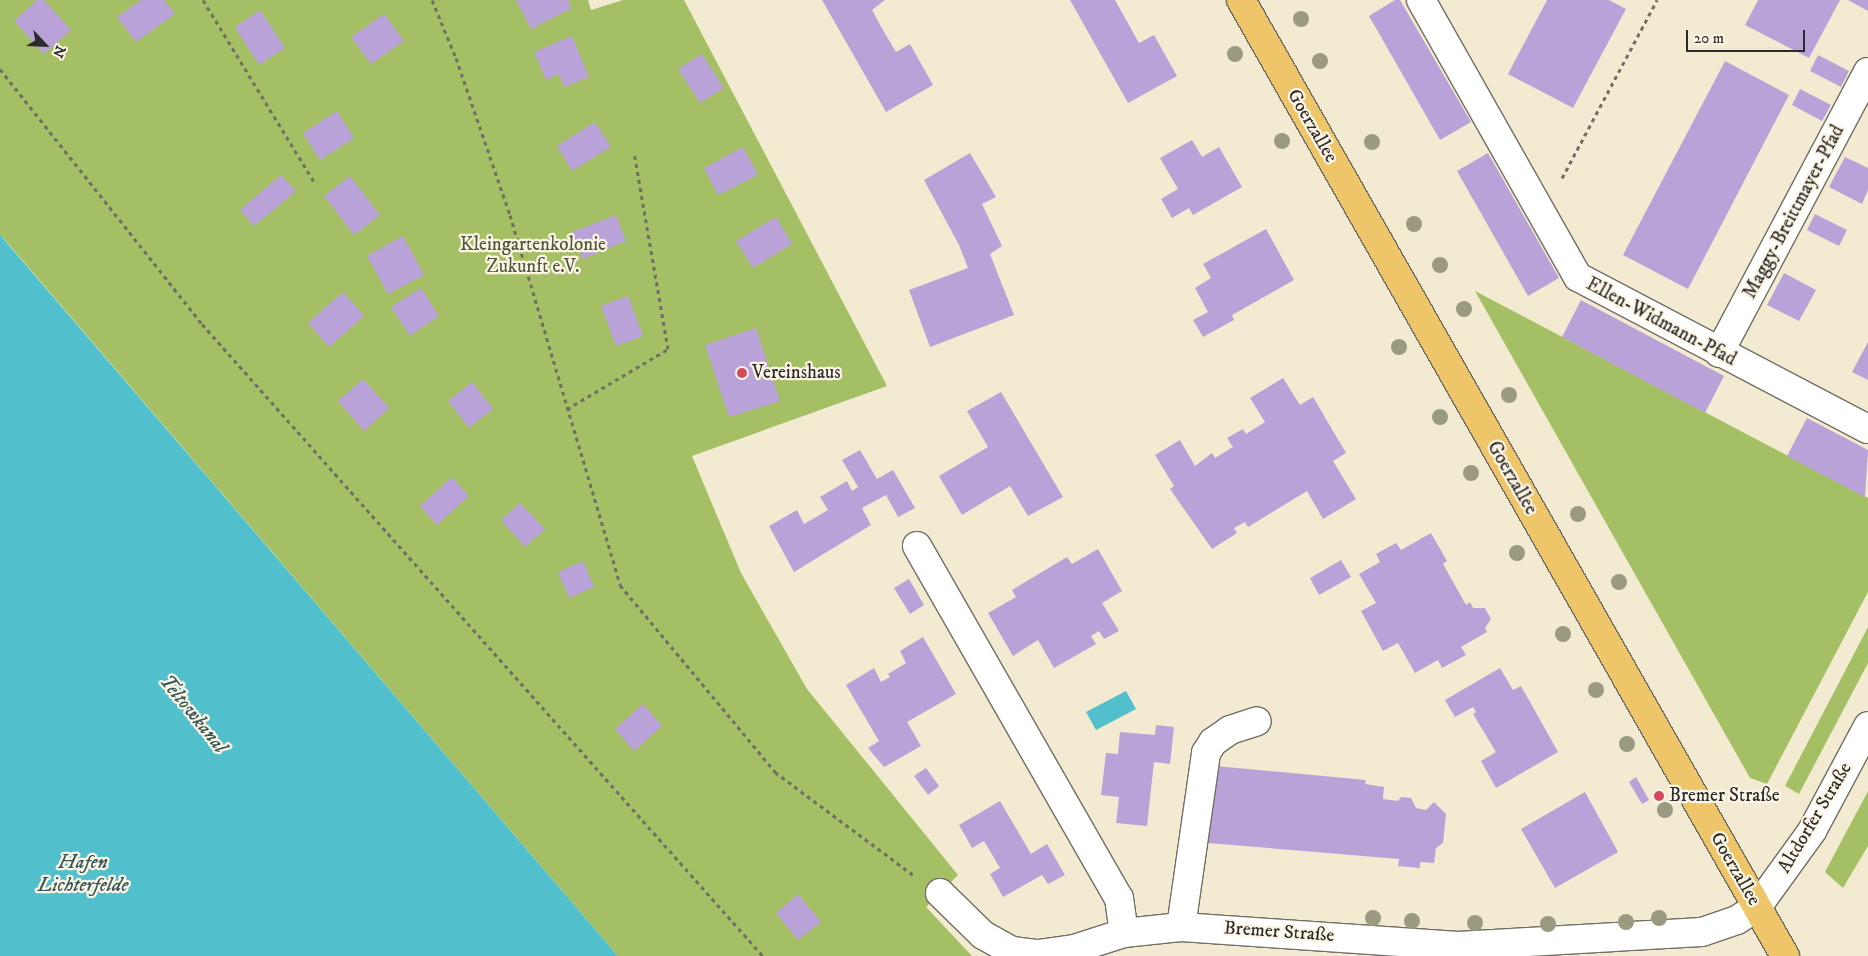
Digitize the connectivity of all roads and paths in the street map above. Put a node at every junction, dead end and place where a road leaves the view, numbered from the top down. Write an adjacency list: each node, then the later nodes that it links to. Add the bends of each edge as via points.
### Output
1 (203, 0): 9 (path)
2 (432, 0): 12 (path, via 456,58 510,214)
3 (1241, 0): 18 (main road, Goerzallee)
4 (1421, 0): 10 (street, Ellen-Widmann-Pfad)
5 (1657, 0): 10 (path)
6 (0, 69): 21 (path, via 202,324)
7 (1868, 72): 11 (street, Maggy-Breittmayer-Pfad)
8 (634, 153): 12 (path, via 668,349)
9 (314, 182)
10 (1542, 214): 11 (street, Ellen-Widmann-Pfad, via 1578,277)
11 (1719, 353): 13 (street, Ellen-Widmann-Pfad)
12 (567, 409): 17 (path, via 620,585 775,772 860,839)
13 (1868, 429)
14 (917, 546): 20 (street, via 1119,898)
15 (1257, 721): 19 (street, via 1230,730 1206,753)
16 (1868, 726): 18 (street, Altdorfer Straße, via 1812,830)
17 (940, 894): 20 (street, Bremer Straße, via 983,935 1012,951 1038,954 1074,949)
18 (1757, 907): 19 (street, Bremer Straße, via 1737,920 1702,932 1458,946); 22 (main road, Goerzallee)
19 (1181, 927): 20 (street, Bremer Straße)
20 (1124, 933)
21 (763, 956)
22 (1785, 956)

